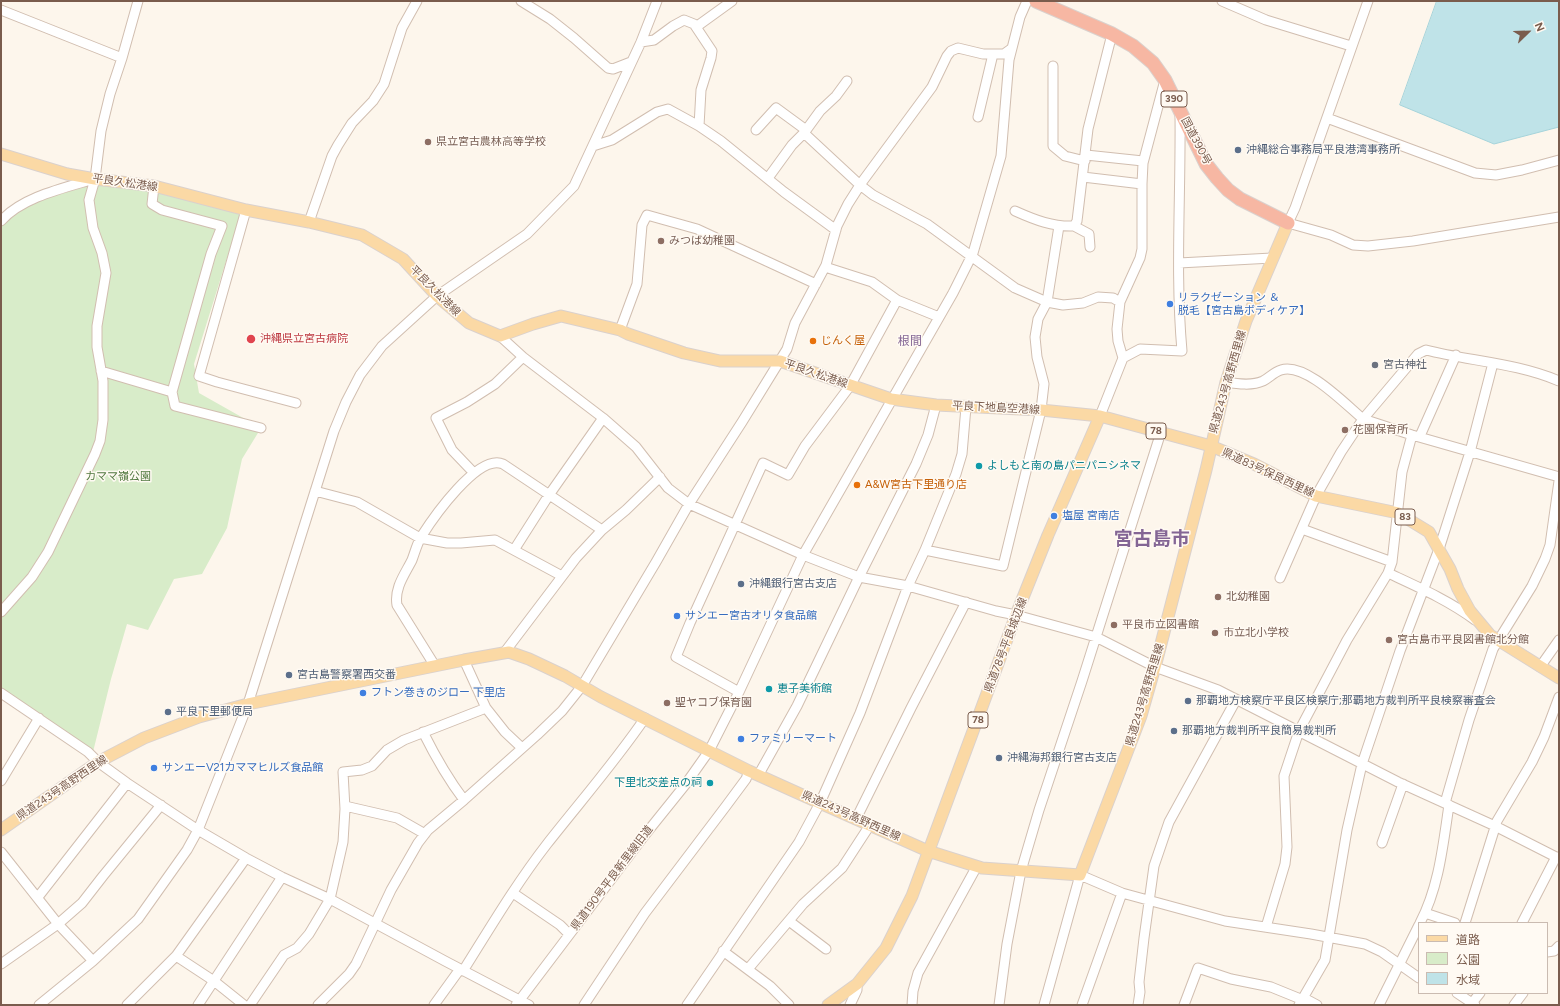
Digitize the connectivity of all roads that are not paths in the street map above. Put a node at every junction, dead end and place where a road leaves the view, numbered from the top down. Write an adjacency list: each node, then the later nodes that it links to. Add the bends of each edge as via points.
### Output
1 (138, 1): 17 (street)
2 (417, 1): 43 (street, via 402,28 384,84 373,101 352,123 332,156)
3 (521, 1): 18 (street, via 550,19 608,68 614,69)
4 (657, 1): 13 (street)
5 (732, 1): 11 (street)
6 (1027, 1): 15 (street, 県道190号平良新里線旧道)
7 (1036, 1): 12 (highway, 国道390号 / 390)
8 (1222, 1): 14 (street, via 1266,20)
9 (1368, 1): 14 (street)
10 (1, 10): 17 (street)
11 (696, 27): 13 (street, via 684,20 654,40); 25 (street, via 712,51 701,90)
12 (1112, 34): 20 (highway, 国道390号 / 390, via 1143,54); 30 (street, via 1088,129)
13 (641, 42): 18 (street)
14 (1351, 46): 24 (street)
15 (1011, 50): 16 (street, via 1004,54); 49 (street, 県道190号平良新里線旧道, via 1001,156)
16 (993, 54): 23 (street); 37 (street, via 958,48 951,51 924,99)
17 (122, 58): 35 (street, via 101,132)
18 (631, 62): 28 (street)
19 (1053, 66): 30 (street, via 1053,146 1065,156)
20 (1165, 80): 22 (highway, 国道390号 / 390); 31 (street)
21 (847, 81): 27 (street)
22 (1180, 112): 44 (highway, 国道390号 / 390, via 1206,164 1228,190 1240,199); 51 (street)
23 (978, 117)
24 (1327, 118): 32 (street, via 1475,172 1496,175); 44 (street)
25 (699, 126): 28 (street, via 668,108 612,140); 34 (street)
26 (756, 130): 27 (street, via 776,108)
27 (805, 131): 34 (street); 37 (street)
28 (593, 146): 54 (street, via 574,186 527,234)
29 (1, 154): 35 (main road, 平良久松港線, via 66,174)
30 (1085, 158): 31 (street); 33 (street)
31 (1144, 160): 36 (street)
32 (1559, 160)
33 (1083, 177): 36 (street); 46 (street, via 1077,221)
34 (768, 178): 47 (street)
35 (95, 179): 38 (main road, 平良久松港線); 42 (street, via 50,192 20,206); 66 (street, via 89,200 93,228 106,273 97,326)
36 (1142, 184): 57 (street, via 1142,249)
37 (860, 185): 47 (street); 49 (street, via 873,195 927,224)
38 (154, 186): 39 (main road, 平良久松港線); 70 (street, via 152,204 162,210 222,226)
39 (246, 210): 43 (main road, 平良久松港線); 72 (street, via 199,376)
40 (1015, 212): 45 (street)
41 (1559, 217): 44 (street, via 1368,246 1353,245 1331,235)
42 (1, 221)
43 (309, 222): 54 (main road, 平良久松港線, via 362,235 403,259)
44 (1288, 223): 50 (main road, 県道243号高野西里線)
45 (1059, 226): 46 (street); 56 (street)
46 (1074, 226): 48 (street, via 1089,234)
47 (836, 230): 52 (street)
48 (1090, 247)
49 (971, 256): 56 (street, via 1015,288); 58 (street, 県道190号平良新里線旧道)
50 (1272, 258): 51 (street); 68 (main road, 県道243号高野西里線, via 1246,321)
51 (1179, 263): 63 (street, via 1182,351 1140,349)
52 (825, 267): 53 (street); 55 (street, via 872,282)
53 (816, 284): 59 (street, via 697,229 647,215 642,225 637,284); 64 (street, via 795,323 787,349)
54 (437, 296): 60 (main road, 平良久松港線, via 469,323); 88 (street, via 382,346 360,375 334,431)
55 (897, 300): 58 (street); 69 (street)
56 (1046, 302): 57 (street, via 1083,303 1098,297 1113,298); 75 (street, via 1038,319 1034,337 1044,384)
57 (1120, 302): 63 (street, via 1117,329)
58 (939, 317): 71 (street, 県道190号平良新里線旧道)
59 (620, 330): 60 (main road, 平良久松港線, via 561,316); 64 (main road, 平良久松港線, via 684,353 720,362)
60 (500, 336): 62 (street)
61 (1456, 355): 65 (street); 78 (street, via 1426,350 1418,354); 81 (street)
62 (523, 357): 77 (street); 84 (street, via 495,384 436,418 452,450)
63 (1123, 358): 76 (street)
64 (780, 361): 69 (main road, 平良久松港線); 91 (street)
65 (1493, 363): 67 (street); 83 (street)
66 (101, 371): 70 (street); 109 (street, via 103,420 95,454 48,552 32,577)
67 (1559, 381)
68 (1226, 382): 78 (street, via 1256,384 1280,370 1299,370 1310,375); 82 (main road, 県道243号高野西里線)
69 (850, 386): 71 (main road, 平良久松港線); 93 (street, via 805,446 788,475 763,463)
70 (172, 392): 79 (street, via 175,406)
71 (891, 399): 73 (main road, 平良下地島空港線); 100 (street, 県道190号平良新里線旧道)
72 (296, 403)
73 (936, 405): 74 (main road, 平良下地島空港線); 104 (street, via 928,435 916,464)
74 (966, 407): 75 (main road, 平良下地島空港線); 99 (street, via 962,454)
75 (1041, 410): 76 (main road, 平良下地島空港線); 99 (street, via 1003,566)
76 (1100, 416): 80 (main road, 78); 110 (main road, 県道78号平良城辺線 / 78)
77 (603, 418): 85 (street, via 636,447); 89 (street)
78 (1363, 418): 81 (street); 90 (street)
79 (261, 428)
80 (1161, 432): 82 (main road, 78); 112 (street)
81 (1416, 436): 83 (street); 92 (street, via 1402,472)
82 (1210, 446): 90 (main road, 県道83号保良西里線 / 83, via 1254,464); 118 (main road, 県道243号高野西里線)
83 (1470, 452): 86 (street); 97 (street)
84 (474, 472): 89 (street, via 492,462 498,462); 96 (street)
85 (660, 477): 91 (street, via 668,488); 95 (street)
86 (1559, 477)
87 (1559, 481): 113 (street, via 1550,545 1545,559 1517,611)
88 (315, 491): 96 (street, via 357,502); 126 (street)
89 (549, 495): 95 (street); 98 (street)
90 (1316, 496): 92 (main road, 県道83号保良西里線 / 83); 94 (street)
91 (689, 504): 93 (street); 121 (street)
92 (1398, 513): 97 (main road, 県道83号保良西里線 / 83, via 1429,532); 101 (street)
93 (736, 524): 100 (street); 122 (street, via 676,657)
94 (1302, 529): 101 (street); 105 (street)
95 (602, 530): 103 (street)
96 (420, 538): 98 (street, via 447,543 495,540); 117 (street, via 395,597 397,605)
97 (1439, 549): 107 (street); 111 (main road, 県道83号保良西里線 / 83, via 1467,606)
98 (514, 550): 103 (street)
99 (925, 550): 106 (street)
100 (803, 555): 104 (street); 122 (street, 県道190号平良新里線旧道)
101 (1392, 562): 102 (street)
102 (1388, 573): 107 (street); 130 (street, via 1347,640)
103 (562, 576): 115 (street)
104 (859, 577): 106 (street); 136 (street, via 797,706)
105 (1280, 578)
106 (908, 586): 108 (street); 141 (street, via 860,713)
107 (1424, 589): 111 (street); 135 (street)
108 (966, 602): 110 (street); 145 (street)
109 (1, 612)
110 (1016, 615): 112 (street); 152 (main road, 県道78号平良城辺線 / 78)
111 (1481, 625): 113 (main road, 県道83号保良西里線 / 83)
112 (1096, 637): 118 (street); 157 (street)
113 (1497, 640): 119 (main road, 県道83号保良西里線 / 83); 142 (street, via 1469,720)
114 (1559, 640): 119 (street)
115 (504, 653): 116 (main road, 県道243号高野西里線); 121 (main road, 県道243号高野西里線, via 509,652 528,659)
116 (464, 660): 117 (main road, 県道243号高野西里線); 127 (street)
117 (435, 666): 126 (main road, 県道243号高野西里線)
118 (1155, 667): 125 (street, via 1218,690); 158 (main road, 県道243号高野西里線, via 1141,716)
119 (1540, 667): 120 (main road, 県道83号保良西里線 / 83)
120 (1559, 678)
121 (582, 686): 129 (main road, 県道243号高野西里線); 132 (street, via 562,711)
122 (739, 692): 133 (street, 県道190号平良新里線旧道)
123 (1, 693): 128 (street)
124 (1559, 697): 147 (street, via 1532,762)
125 (1236, 700): 130 (street); 164 (street, via 1169,822 1154,866)
126 (248, 704): 134 (main road, 県道243号高野西里線, via 199,717 144,738); 149 (street)
127 (486, 708): 131 (street); 132 (street)
128 (39, 718): 134 (street, via 88,752); 137 (street)
129 (645, 718): 133 (main road, 県道243号高野西里線); 160 (street, via 608,769 546,845)
130 (1299, 731): 135 (street); 173 (street, via 1284,776 1287,847)
131 (423, 732): 140 (street); 144 (street, via 387,750 372,766 343,772)
132 (522, 748): 140 (street)
133 (709, 751): 136 (main road, 県道243号高野西里線); 175 (street, 県道190号平良新里線旧道)
134 (98, 762): 138 (street); 148 (main road, 県道243号高野西里線)
135 (1362, 764): 139 (street); 176 (street, via 1346,830)
136 (754, 773): 141 (main road, 県道243号高野西里線); 204 (street, via 738,790 645,914)
137 (1, 780)
138 (127, 783): 143 (street); 162 (street)
139 (1403, 784): 142 (street); 151 (street)
140 (464, 800): 150 (street, via 438,820)
141 (820, 804): 145 (main road, 県道243号高野西里線); 179 (street, via 799,842)
142 (1447, 804): 147 (street); 165 (street, via 1438,874)
143 (161, 805): 149 (street); 172 (street, via 82,903)
144 (345, 806): 150 (street, via 397,818); 163 (street, via 343,842)
145 (856, 819): 146 (main road, 県道243号高野西里線)
146 (870, 825): 152 (main road, 県道243号高野西里線); 166 (street, via 842,868 803,904)
147 (1495, 826): 154 (street); 169 (street)
148 (1, 830)
149 (198, 830): 155 (street); 182 (street, via 183,856 138,919)
150 (425, 834): 171 (street, via 391,890)
151 (1382, 843)
152 (928, 851): 156 (main road, 県道243号高野西里線); 189 (main road, 県道78号平良城辺線 / 78, via 912,896 886,948)
153 (1, 852): 162 (street)
154 (1557, 857): 170 (street)
155 (246, 858): 159 (street); 181 (street)
156 (977, 866): 157 (main road, 県道243号高野西里線); 209 (street, via 918,973)
157 (1021, 871): 158 (main road, 県道243号高野西里線); 210 (street)
158 (1080, 875): 161 (street); 211 (street)
159 (282, 878): 163 (street); 188 (street)
160 (513, 893): 175 (street); 186 (street)
161 (1122, 893): 164 (street); 212 (street)
162 (38, 897): 172 (street)
163 (330, 898): 171 (street); 200 (street, via 309,934 297,948 284,955)
164 (1149, 901): 173 (street, via 1225,921); 213 (street)
165 (1425, 913): 167 (street); 168 (street)
166 (789, 921): 178 (street); 185 (street)
167 (1421, 922)
168 (1452, 922)
169 (1466, 922)
170 (1523, 922)
171 (375, 923): 186 (street); 201 (street, via 356,964)
172 (58, 924): 182 (street); 183 (street)
173 (1266, 927): 176 (street)
174 (1418, 928): 184 (street)
175 (569, 934): 194 (street, 県道190号平良新里線旧道)
176 (1330, 937): 184 (street, via 1365,944); 193 (street, via 1325,960)
177 (1559, 946): 180 (street, via 1554,951)
178 (826, 949)
179 (723, 952): 185 (street); 205 (street)
180 (1548, 952)
181 (176, 956): 188 (street); 197 (street)
182 (93, 961): 196 (street)
183 (1, 964)
184 (1398, 964): 187 (street); 216 (street)
185 (748, 969): 206 (street)
186 (461, 970): 194 (street); 202 (street)
187 (1418, 977)
188 (214, 981): 198 (street); 199 (street)
189 (857, 984): 207 (main road, 県道78号平良城辺線 / 78); 208 (street)
190 (1459, 994): 195 (street)
191 (1479, 994): 195 (street)
192 (1522, 994): 217 (street)
193 (1302, 1001): 214 (street, via 1271,987 1231,979 1198,968); 215 (street)
194 (518, 1003): 203 (street)
195 (1474, 1004)
196 (39, 1005)
197 (127, 1005)
198 (198, 1005)
199 (244, 1005)
200 (250, 1005)
201 (318, 1005)
202 (434, 1005)
203 (529, 1005)
204 (584, 1005)
205 (687, 1005)
206 (789, 1005)
207 (828, 1005)
208 (850, 1005)
209 (912, 1005)
210 (999, 1005)
211 (1044, 1005)
212 (1082, 1005)
213 (1138, 1005)
214 (1184, 1005)
215 (1316, 1005)
216 (1379, 1005)
217 (1514, 1005)

